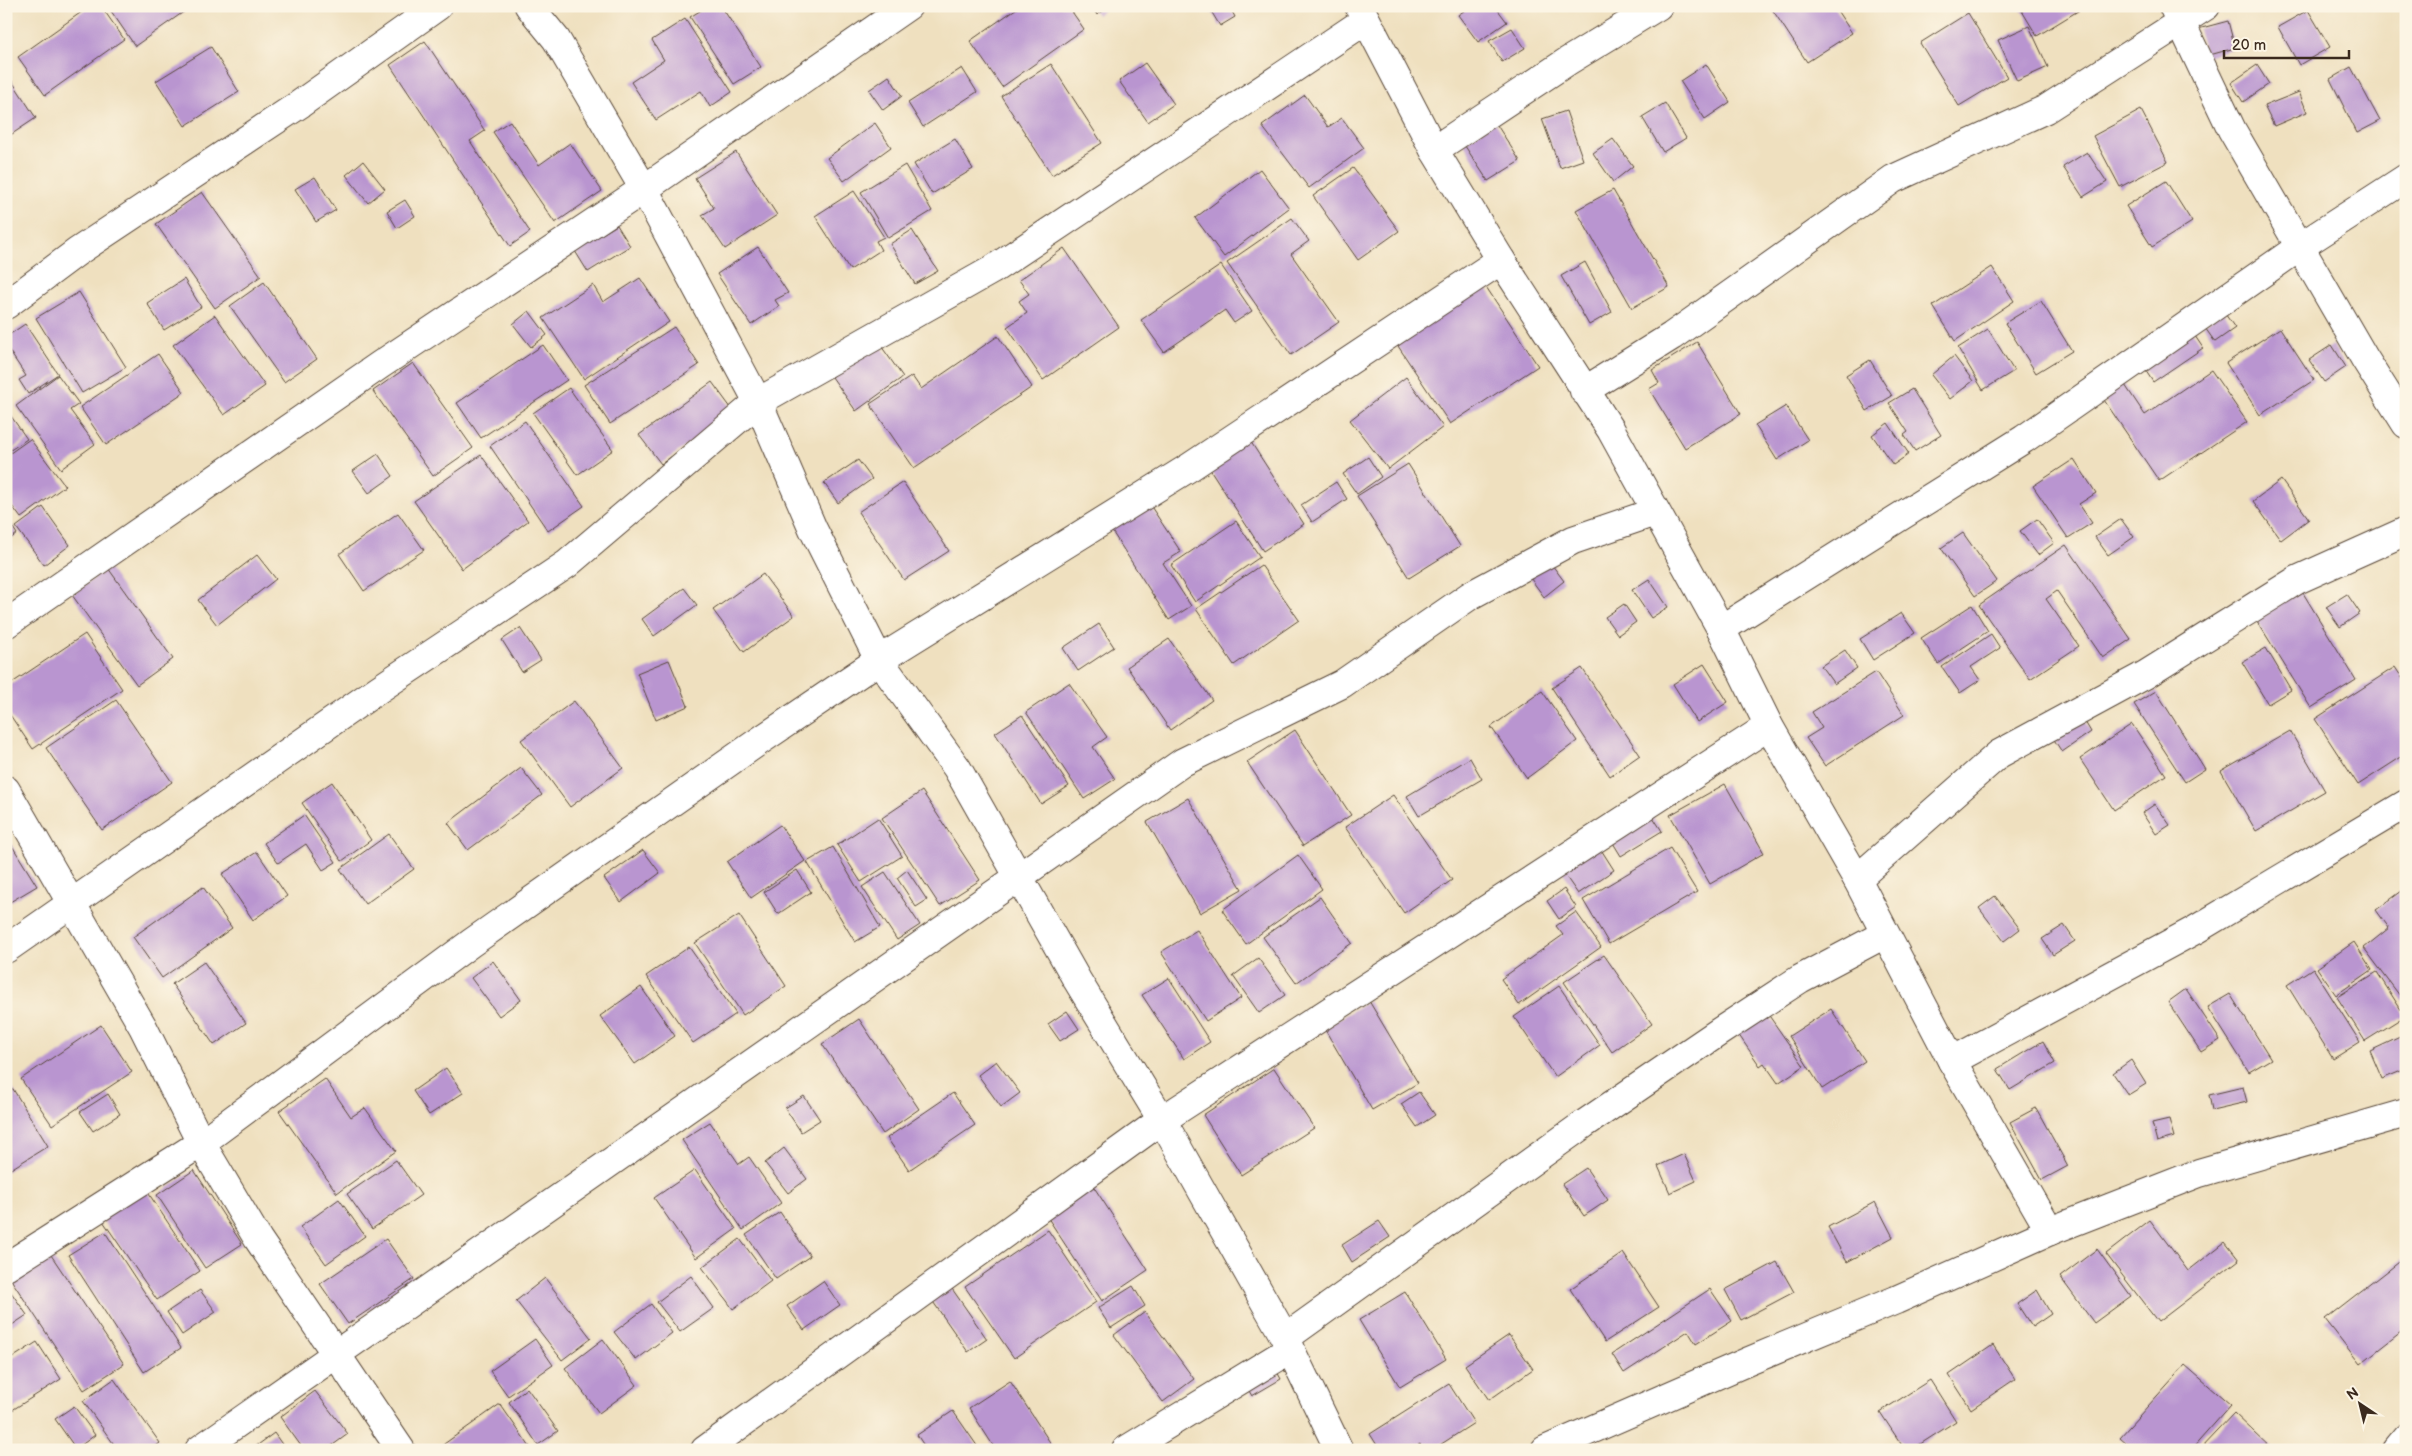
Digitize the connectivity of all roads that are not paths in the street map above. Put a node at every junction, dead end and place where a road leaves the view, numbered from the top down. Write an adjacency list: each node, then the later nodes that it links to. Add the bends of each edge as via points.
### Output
1 (438, 6): 13 (street, via 300,104 77,252)
2 (529, 6): 10 (street, via 556,39)
3 (908, 6): 10 (street)
4 (1658, 6): 8 (street)
5 (2206, 6): 7 (street)
6 (1363, 13): 8 (street); 15 (street, via 992,270)
7 (2178, 15): 11 (street, via 2232,130); 14 (street, via 2046,109 1893,179 1672,336)
8 (1434, 150): 12 (street)
9 (2406, 178): 11 (street)
10 (644, 189): 15 (street); 19 (street, via 380,365)
11 (2301, 246): 16 (street); 20 (street, via 2024,439)
12 (1501, 260): 14 (street); 21 (street, via 1190,467)
13 (6, 305)
14 (1584, 391): 17 (street, via 1611,430)
15 (758, 402): 21 (street, via 813,529); 27 (street, via 567,564 379,689)
16 (2406, 424)
17 (1655, 512): 20 (street); 25 (street, via 1573,540 1471,595 1342,684 1183,762)
18 (2406, 531): 26 (street, via 2298,580 2145,675 1999,754)
19 (6, 624)
20 (1721, 629): 22 (street)
21 (879, 660): 25 (street, via 957,768); 33 (street, via 471,943)
22 (1769, 726): 26 (street); 32 (street)
23 (6, 790): 27 (street)
24 (2406, 804): 30 (street, via 2195,930)
25 (1019, 879): 32 (street); 37 (street)
26 (1857, 879): 28 (street)
27 (71, 905): 29 (street); 33 (street, via 143,1027)
28 (1885, 934): 30 (street); 36 (street, via 1800,979 1584,1124)
29 (6, 949)
30 (1952, 1061): 34 (street)
31 (2406, 1113): 34 (street, via 2199,1173)
32 (1162, 1120): 36 (street); 41 (street)
33 (201, 1144): 35 (street); 37 (street, via 258,1239)
34 (2050, 1231): 44 (street)
35 (6, 1267)
36 (1288, 1343): 42 (street); 43 (street)
37 (336, 1352): 39 (street); 40 (street)
38 (2406, 1439): 45 (street)
39 (199, 1450)
40 (401, 1450)
41 (705, 1450)
42 (1126, 1450)
43 (1338, 1450)
44 (1545, 1450)
45 (2397, 1450)

